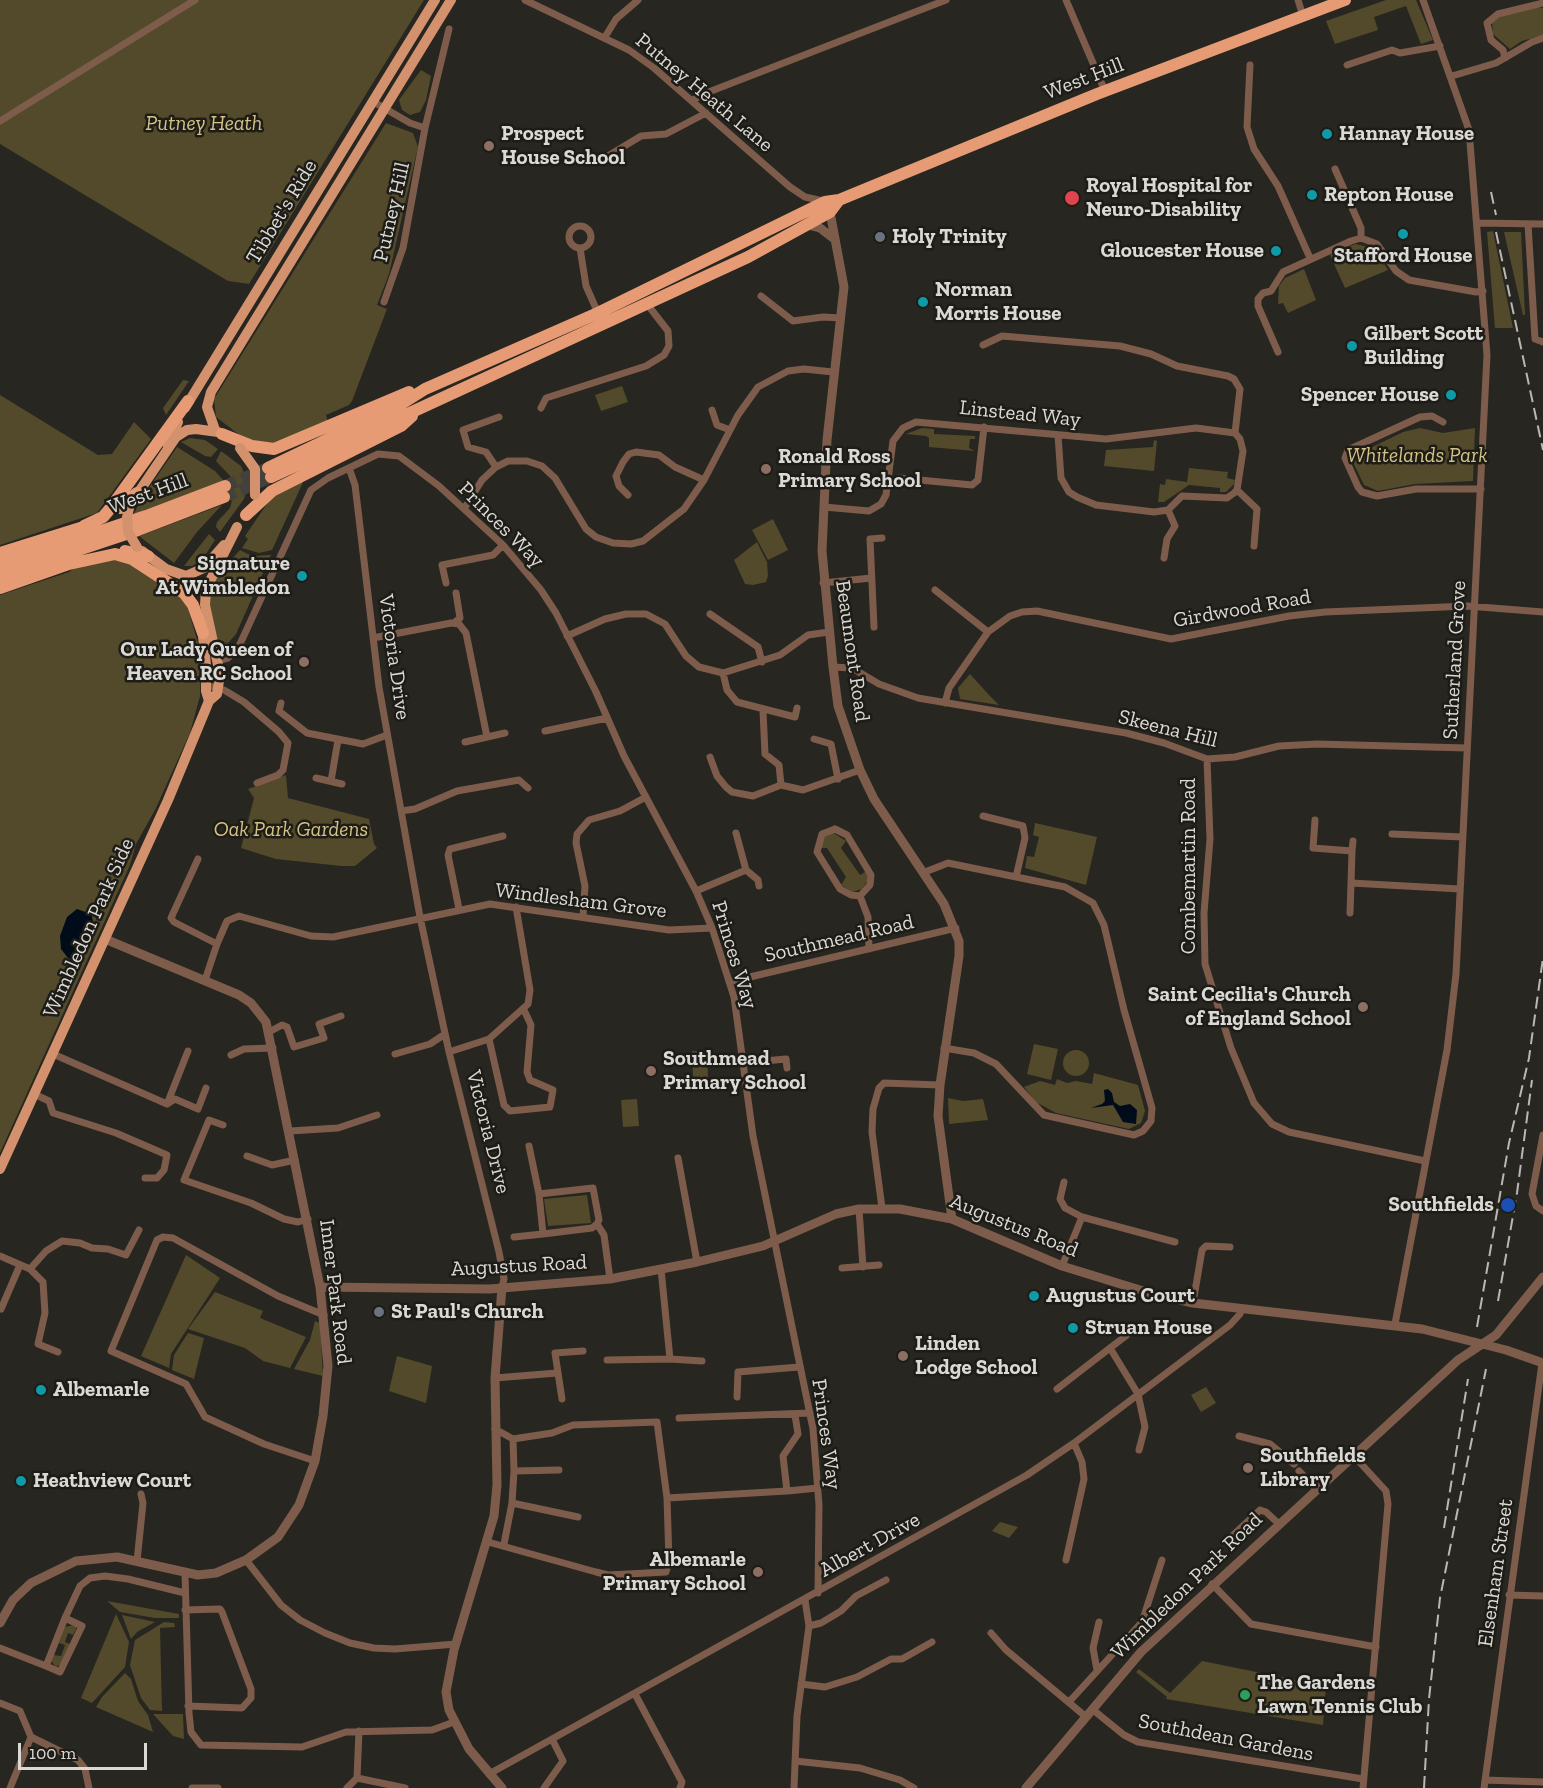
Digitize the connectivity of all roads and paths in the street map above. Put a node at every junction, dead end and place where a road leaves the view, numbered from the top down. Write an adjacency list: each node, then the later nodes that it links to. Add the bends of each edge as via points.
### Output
1 (195, 0): 26 (street)
2 (435, 0): 22 (main road, Tibbet's Ride)
3 (451, 0): 24 (main road, Tibbet's Ride)
4 (525, 0): 14 (street, Putney Heath Lane)
5 (638, 0): 14 (street, via 616,20)
6 (946, 0): 23 (street, via 701,94)
7 (1066, 0): 21 (street)
8 (1298, 0): 12 (street)
9 (1345, 0): 12 (highway, West Hill)
10 (1424, 0): 16 (street, Sutherland Grove)
11 (1543, 3): 17 (street, via 1498,14 1487,23 1491,40 1503,50)
12 (1303, 16): 21 (highway, West Hill)
13 (449, 29): 27 (street, Putney Hill)
14 (606, 37): 23 (street, Putney Heath Lane, via 654,68)
15 (1543, 38): 17 (street)
16 (1440, 46): 19 (street, via 1400,53 1392,50); 20 (street, Sutherland Grove)
17 (1505, 58): 20 (street)
18 (1250, 65): 38 (street, via 1247,127)
19 (1347, 65)
20 (1452, 76): 31 (street, Sutherland Grove, via 1469,130)
21 (1105, 91): 30 (highway, West Hill)
22 (372, 101): 24 (street); 50 (main road, Tibbet's Ride)
23 (692, 101): 25 (street, Putney Heath Lane)
24 (386, 110): 27 (street); 58 (main road, Tibbet's Ride, via 210,392 207,407)
25 (706, 113): 28 (street, via 666,134 641,136); 30 (street, Putney Heath Lane, via 790,187)
26 (0, 121)
27 (425, 128): 41 (street, Putney Hill, via 403,248)
28 (603, 159)
29 (1335, 169): 36 (street, via 1361,228)
30 (828, 207): 34 (highway); 35 (street, Beaumont Road); 43 (highway)
31 (1477, 223): 32 (street); 39 (street, Sutherland Grove)
32 (1528, 224): 33 (street); 45 (street, via 1535,339)
33 (1543, 224)
34 (808, 225): 35 (street); 42 (highway)
35 (833, 238): 44 (street, Beaumont Road, via 844,287)
36 (1361, 238): 38 (street); 39 (street, via 1381,247 1396,271 1409,280)
37 (580, 248): 43 (street, via 586,286)
38 (1310, 258): 47 (street, via 1283,272 1272,291 1258,299)
39 (1483, 291): 68 (street, Sutherland Grove, via 1487,355)
40 (761, 296): 44 (street, via 794,321)
41 (384, 302)
42 (647, 304): 51 (street, via 668,331 669,346 664,355 646,366 546,398); 52 (highway)
43 (598, 313): 49 (highway)
44 (842, 318): 48 (street, Beaumont Road)
45 (1543, 342)
46 (983, 345): 59 (street, via 1002,336 1120,346 1178,366 1228,376 1239,384 1241,394)
47 (1278, 352)
48 (833, 372): 57 (street, via 796,370 767,380 750,396); 73 (street, Beaumont Road)
49 (425, 389): 58 (highway, via 405,393 274,449 252,446); 62 (highway)
50 (188, 401): 61 (main road, Tibbet's Ride); 78 (highway)
51 (541, 408)
52 (419, 409): 62 (highway); 76 (highway, via 401,426 272,491)
53 (712, 410): 57 (street, via 717,425)
54 (499, 417): 63 (street, via 463,430 468,447 486,452)
55 (1443, 422): 68 (street, via 1432,416 1420,417 1348,450 1345,458 1358,487 1377,496 1416,489)
56 (984, 428): 60 (street, Linstead Way); 66 (street, via 978,480 972,485); 73 (street, Linstead Way, via 925,421 908,424 895,436 886,495 881,504 869,511)
57 (730, 430): 67 (street)
58 (218, 432): 61 (main road, via 187,430); 76 (main road, bridge, via 240,448 255,469 255,495)
59 (1235, 433): 60 (street, Linstead Way, via 1196,428 1106,439); 69 (street, via 1243,451)
60 (1058, 435): 75 (street, via 1061,478 1069,492 1096,506)
61 (168, 446): 72 (main road)
62 (300, 459): 65 (highway)
63 (496, 466): 67 (street, via 508,461 527,461 542,466 555,478 586,529 613,543 637,543 655,534 684,509); 74 (street)
64 (349, 468): 74 (street, Princes Way, via 378,454 393,453); 104 (street, Victoria Drive, via 355,485); 106 (street, via 320,483 308,495)
65 (269, 472)
66 (899, 478)
67 (704, 480): 71 (street, via 675,468 659,455 636,452 629,454 616,476)
68 (1481, 489): 95 (street, Sutherland Grove)
69 (1237, 490): 75 (street, via 1227,498 1182,496); 81 (street, via 1257,509)
70 (224, 492): 78 (highway, West Hill)
71 (628, 495)
72 (134, 499): 78 (highway); 83 (main road, bridge, via 127,517 128,532)
73 (824, 507): 91 (street, Beaumont Road)
74 (464, 509): 80 (street, Princes Way)
75 (1168, 510): 84 (street, via 1174,526)
76 (246, 515): 77 (main road)
77 (237, 527): 87 (main road, via 204,568 186,576); 105 (main road, via 206,589 205,605)
78 (86, 536): 82 (highway); 86 (highway); 88 (highway)
79 (882, 538): 89 (street, via 870,539)
80 (503, 545): 90 (street, via 493,555 442,565); 103 (street, Princes Way, via 541,590)
81 (1254, 546)
82 (0, 553)
83 (148, 556): 85 (highway, via 115,550); 87 (main road)
84 (1164, 558)
85 (69, 564): 92 (highway); 102 (highway, via 115,554 132,559 188,598)
86 (0, 565)
87 (174, 573): 102 (main road, via 195,599)
88 (0, 576)
89 (871, 578): 91 (street); 99 (street)
90 (447, 583)
91 (823, 583): 100 (street, Beaumont Road)
92 (0, 588)
93 (935, 590): 101 (street)
94 (456, 593): 98 (street, via 460,618)
95 (1475, 607): 96 (street, Girdwood Road); 101 (street, Girdwood Road, via 1304,614 1171,639 1037,611 1010,616); 127 (street, Sutherland Grove)
96 (1543, 612)
97 (710, 614): 108 (street, via 758,647)
98 (454, 623): 104 (street); 123 (street, via 466,633)
99 (874, 627)
100 (829, 632): 108 (street, via 808,635 780,655); 110 (street, Beaumont Road)
101 (988, 632): 116 (street, Girdwood Road, via 949,688)
102 (202, 633): 107 (main road)
103 (567, 636): 111 (street, via 605,619 646,614 665,624 686,656 699,666); 119 (street, Princes Way)
104 (372, 638): 122 (street, Victoria Drive)
105 (214, 642): 106 (street); 109 (main road)
106 (234, 650): 109 (street)
107 (206, 659): 109 (street); 112 (main road)
108 (762, 662): 111 (street)
109 (220, 663): 113 (main road)
110 (833, 667): 116 (street, Skeena Hill, via 852,668 890,689); 130 (street, Beaumont Road, via 840,715)
111 (723, 673): 118 (street, via 730,697)
112 (206, 685): 113 (street); 114 (main road)
113 (219, 687): 114 (main road); 134 (street, via 253,709 288,744 283,770)
114 (209, 701): 164 (main road, Wimbledon Park Side, via 197,736)
115 (281, 703): 125 (street, via 279,711 307,733)
116 (945, 703): 129 (street, Skeena Hill, via 1126,734)
117 (797, 708): 118 (street, via 795,717)
118 (763, 711): 136 (street, via 765,754 779,765)
119 (607, 718): 120 (street); 138 (street, Princes Way)
120 (545, 730)
121 (505, 734): 123 (street)
122 (387, 735): 125 (street, via 363,744); 139 (street, Victoria Drive)
123 (487, 737): 126 (street)
124 (813, 738): 132 (street, via 831,744)
125 (338, 740): 133 (street)
126 (465, 742)
127 (1467, 748): 129 (street, Skeena Hill, via 1305,744); 145 (street, Sutherland Grove)
128 (710, 757): 136 (street, via 717,776 732,792 753,796)
129 (1207, 759): 195 (street, Combemartin Road, via 1210,839 1204,964 1231,1048 1254,1103 1272,1124 1289,1132)
130 (860, 770): 132 (street); 150 (street, Beaumont Road, via 874,799)
131 (316, 778): 133 (street)
132 (838, 779): 136 (street, via 803,790)
133 (331, 781): 135 (street)
134 (257, 783)
135 (342, 784)
136 (781, 785)
137 (528, 788): 139 (street, via 519,780 457,791)
138 (646, 797): 155 (street, Princes Way); 160 (street, via 620,811 590,820 577,834 585,886)
139 (401, 811): 161 (street, Victoria Drive)
140 (983, 816): 151 (street, via 1023,826 1025,838)
141 (1315, 820): 147 (street, via 1313,848)
142 (736, 832): 149 (street)
143 (1392, 834): 145 (street)
144 (502, 836): 158 (street, via 450,849)
145 (1463, 837): 154 (street, Sutherland Grove)
146 (1353, 841): 147 (street)
147 (1353, 851): 152 (street)
148 (198, 859): 165 (street, via 171,918)
149 (746, 870): 153 (street, via 758,879); 155 (street)
150 (925, 872): 151 (street, via 948,863); 163 (street, Beaumont Road)
151 (1016, 877): 175 (street, via 1075,891 1093,903 1099,913 1152,1108 1151,1121 1134,1135 1044,1115 996,1064 974,1053)
152 (1351, 883): 154 (street); 159 (street)
153 (759, 886)
154 (1460, 889): 195 (street, Sutherland Grove, via 1447,1050)
155 (696, 891): 162 (street, Princes Way)
156 (860, 896): 156 (street, via 840,889 820,859 817,844 826,831 843,832 869,869 870,885); 166 (street, via 868,917)
157 (516, 907): 158 (street, Windlesham Grove, via 490,904); 160 (street, Windlesham Grove); 169 (street, via 530,990)
158 (459, 909): 161 (street, Windlesham Grove)
159 (1350, 913)
160 (583, 916): 162 (street, Windlesham Grove, via 669,930)
161 (420, 917): 165 (street, Windlesham Grove, via 333,938 311,936 238,916 227,921); 172 (street, Victoria Drive)
162 (712, 928): 168 (street, Princes Way)
163 (956, 928): 166 (street, Southmead Road); 175 (street, Beaumont Road, via 959,956)
164 (105, 939): 167 (street, Inner Park Road); 178 (main road, Wimbledon Park Side)
165 (217, 944): 167 (street, Windlesham Grove)
166 (869, 949): 168 (street, Southmead Road)
167 (205, 980): 171 (street, Inner Park Road, via 251,1003)
168 (729, 982): 181 (street, Princes Way)
169 (524, 1010): 173 (street); 173 (street, via 531,1025 527,1072 531,1080 553,1090 550,1107 510,1111 504,1104)
170 (341, 1016): 171 (street, via 319,1024 324,1038 294,1047 287,1027 282,1025)
171 (269, 1032): 174 (street, Inner Park Road)
172 (445, 1034): 177 (street, Victoria Drive); 179 (street, via 430,1044)
173 (489, 1039): 177 (street)
174 (273, 1048): 180 (street, via 244,1049); 189 (street, Inner Park Road)
175 (944, 1048): 183 (street, Beaumont Road)
176 (188, 1051): 186 (street)
177 (450, 1052): 225 (street, Victoria Drive, via 499,1252)
178 (53, 1054): 185 (main road, Wimbledon Park Side); 186 (street)
179 (395, 1054)
180 (231, 1055)
181 (743, 1063): 182 (street, via 786,1059); 210 (street, Princes Way)
182 (787, 1068)
183 (940, 1085): 200 (street, via 884,1083 879,1088 872,1132); 205 (street, Beaumont Road, via 938,1116)
184 (206, 1088): 186 (street, via 198,1109 175,1100)
185 (34, 1094): 196 (main road, Wimbledon Park Side); 197 (street, via 49,1101 53,1113 116,1133 167,1155 157,1179)
186 (167, 1104)
187 (377, 1115): 189 (street, via 338,1128)
188 (223, 1125): 204 (street, via 209,1120 184,1180 284,1219)
189 (290, 1131): 194 (street, Inner Park Road)
190 (1543, 1135): 202 (street, via 1532,1194)
191 (529, 1146): 199 (street)
192 (247, 1156): 194 (street, via 272,1165)
193 (678, 1158): 214 (street)
194 (295, 1160): 204 (street, Inner Park Road)
195 (1425, 1161): 230 (street, Sutherland Grove)
196 (0, 1169)
197 (145, 1178)
198 (1064, 1182): 203 (street, via 1060,1199 1065,1208)
199 (539, 1194): 206 (street, via 593,1188); 208 (street)
200 (882, 1208): 201 (street, Augustus Road); 205 (street, Augustus Road)
201 (860, 1209): 210 (street, Augustus Road, via 813,1223); 218 (street)
202 (1543, 1211)
203 (1082, 1217): 211 (street); 217 (street)
204 (308, 1219): 224 (street, Inner Park Road)
205 (952, 1219): 217 (street, Augustus Road)
206 (597, 1224): 208 (street, via 592,1228); 223 (street, via 604,1235)
207 (139, 1230): 220 (street, via 126,1255 63,1241 46,1251)
208 (543, 1234): 209 (street)
209 (514, 1237)
210 (773, 1242): 214 (street, Augustus Road); 240 (street, Princes Way)
211 (1174, 1242)
212 (1230, 1247): 226 (street, via 1206,1246 1202,1250)
213 (0, 1256): 215 (street)
214 (697, 1262): 221 (street, Augustus Road)
215 (20, 1265): 220 (street); 227 (street)
216 (879, 1265): 218 (street)
217 (1062, 1266): 226 (street, Augustus Road)
218 (863, 1267): 219 (street)
219 (842, 1268)
220 (30, 1269): 235 (street, via 43,1282 45,1298 38,1344)
221 (661, 1269): 223 (street, Augustus Road); 236 (street)
222 (1543, 1277): 232 (street, Wimbledon Park Road, via 1503,1328)
223 (610, 1279): 225 (street, Augustus Road)
224 (320, 1287): 225 (street, Augustus Road); 229 (street, Inner Park Road)
225 (502, 1287): 242 (street, Victoria Drive)
226 (1193, 1303): 228 (street, Augustus Road)
227 (2, 1309)
228 (1241, 1309): 230 (street, Augustus Road); 244 (street, Albert Drive, via 1230,1325)
229 (324, 1314): 258 (street, Inner Park Road, via 328,1379); 258 (street, via 278,1296 172,1238 163,1237 157,1240 111,1351 186,1384 205,1417 264,1444)
230 (1395, 1324): 232 (street, Augustus Road)
231 (1127, 1335): 233 (street)
232 (1482, 1344): 239 (street, Augustus Road); 257 (street, Wimbledon Park Road, via 1458,1360)
233 (1110, 1348): 243 (street); 244 (street)
234 (583, 1351): 241 (street, via 555,1353)
235 (58, 1352)
236 (670, 1359): 237 (street); 238 (street)
237 (607, 1360)
238 (702, 1361)
239 (1542, 1363): 247 (street, Elsenham Street)
240 (799, 1367): 245 (street, via 738,1372); 249 (street, Princes Way)
241 (557, 1373): 242 (street); 246 (street)
242 (495, 1378): 252 (street, Victoria Drive)
243 (1058, 1389)
244 (1138, 1394): 255 (street, Albert Drive); 256 (street, via 1144,1427)
245 (737, 1397)
246 (562, 1399)
247 (1534, 1408): 248 (street); 283 (street, Elsenham Street)
248 (1543, 1409)
249 (810, 1413): 250 (street); 263 (street, Princes Way)
250 (795, 1415): 251 (street); 265 (street, via 798,1434 783,1456)
251 (679, 1418)
252 (495, 1429): 254 (street); 272 (street, Victoria Drive, via 496,1499)
253 (1239, 1437): 259 (street, via 1270,1444)
254 (513, 1439): 261 (street); 267 (street, via 552,1433 573,1425 657,1422)
255 (1074, 1443): 275 (street, via 1084,1479); 282 (street, Albert Drive, via 1011,1485)
256 (1138, 1450)
257 (1353, 1455): 264 (street, Wimbledon Park Road); 294 (street, via 1388,1496)
258 (315, 1461): 274 (street, Inner Park Road, via 299,1506 278,1537)
259 (1294, 1464)
260 (559, 1470): 261 (street)
261 (514, 1471): 268 (street)
262 (1299, 1471): 264 (street)
263 (818, 1488): 265 (street); 282 (street, Princes Way)
264 (1316, 1489): 270 (street, Wimbledon Park Road)
265 (787, 1491): 267 (street)
266 (141, 1494): 277 (street)
267 (667, 1498): 273 (street, via 666,1572 608,1575)
268 (512, 1503): 269 (street); 273 (street)
269 (578, 1516)
270 (1278, 1523): 271 (street, via 1260,1510); 280 (street, Wimbledon Park Road)
271 (1232, 1536)
272 (489, 1542): 273 (street); 293 (street, Victoria Drive)
273 (504, 1544)
274 (246, 1560): 278 (street, Inner Park Road, via 216,1573); 293 (street, via 281,1605 300,1620 350,1644 395,1649)
275 (1066, 1560)
276 (1162, 1560): 297 (street, via 1142,1622)
277 (137, 1561): 278 (street, Inner Park Road); 289 (street, Inner Park Road, via 103,1557 76,1561 52,1571 13,1600)
278 (185, 1574): 281 (street)
279 (886, 1580): 290 (street, via 856,1596 821,1623)
280 (1212, 1584): 294 (street, via 1251,1624); 303 (street, Wimbledon Park Road, via 1141,1652)
281 (185, 1593): 286 (street); 287 (street, via 97,1576 80,1586)
282 (818, 1593): 285 (street, Albert Drive)
283 (1509, 1595): 284 (street); 313 (street, Elsenham Street)
284 (1543, 1596)
285 (805, 1600): 290 (street); 299 (street, Albert Drive)
286 (185, 1610): 302 (street); 302 (street, via 220,1609 251,1689 251,1698 242,1708)
287 (65, 1618): 296 (street); 296 (street, via 82,1626 60,1672)
288 (1099, 1622): 297 (street, via 1093,1648)
289 (0, 1623)
290 (808, 1626): 298 (street)
291 (991, 1634): 300 (street, Southdean Gardens)
292 (932, 1642): 298 (street, via 857,1677 825,1687)
293 (456, 1644): 304 (street, Victoria Drive, via 446,1683)
294 (1376, 1647): 311 (street)
295 (0, 1648): 296 (street)
296 (46, 1666)
297 (1097, 1670): 300 (street)
298 (801, 1684): 308 (street)
299 (635, 1694): 307 (street, Albert Drive); 322 (street, via 682,1782)
300 (1069, 1702): 303 (street, Southdean Gardens)
301 (0, 1703): 306 (street, via 20,1711)
302 (189, 1706): 305 (street, via 191,1732 201,1744 302,1747)
303 (1088, 1712): 311 (street, Southdean Gardens, via 1138,1742); 325 (street, Wimbledon Park Road)
304 (454, 1722): 305 (street, via 432,1730); 309 (street, Victoria Drive)
305 (359, 1731): 310 (street)
306 (31, 1737): 314 (street); 315 (street, via 78,1760 85,1769)
307 (552, 1739): 309 (street, Albert Drive); 321 (street, via 563,1761)
308 (795, 1761): 323 (street); 324 (street, via 860,1768)
309 (489, 1774): 320 (street, Victoria Drive)
310 (357, 1778): 318 (street); 319 (street)
311 (1363, 1779): 326 (street)
312 (1543, 1782): 313 (street)
313 (1484, 1784)
314 (10, 1788)
315 (89, 1788)
316 (192, 1788): 317 (street)
317 (218, 1788)
318 (347, 1788)
319 (405, 1788)
320 (502, 1788)
321 (544, 1788)
322 (680, 1788)
323 (794, 1788)
324 (914, 1788)
325 (1026, 1788)
326 (1363, 1788)

